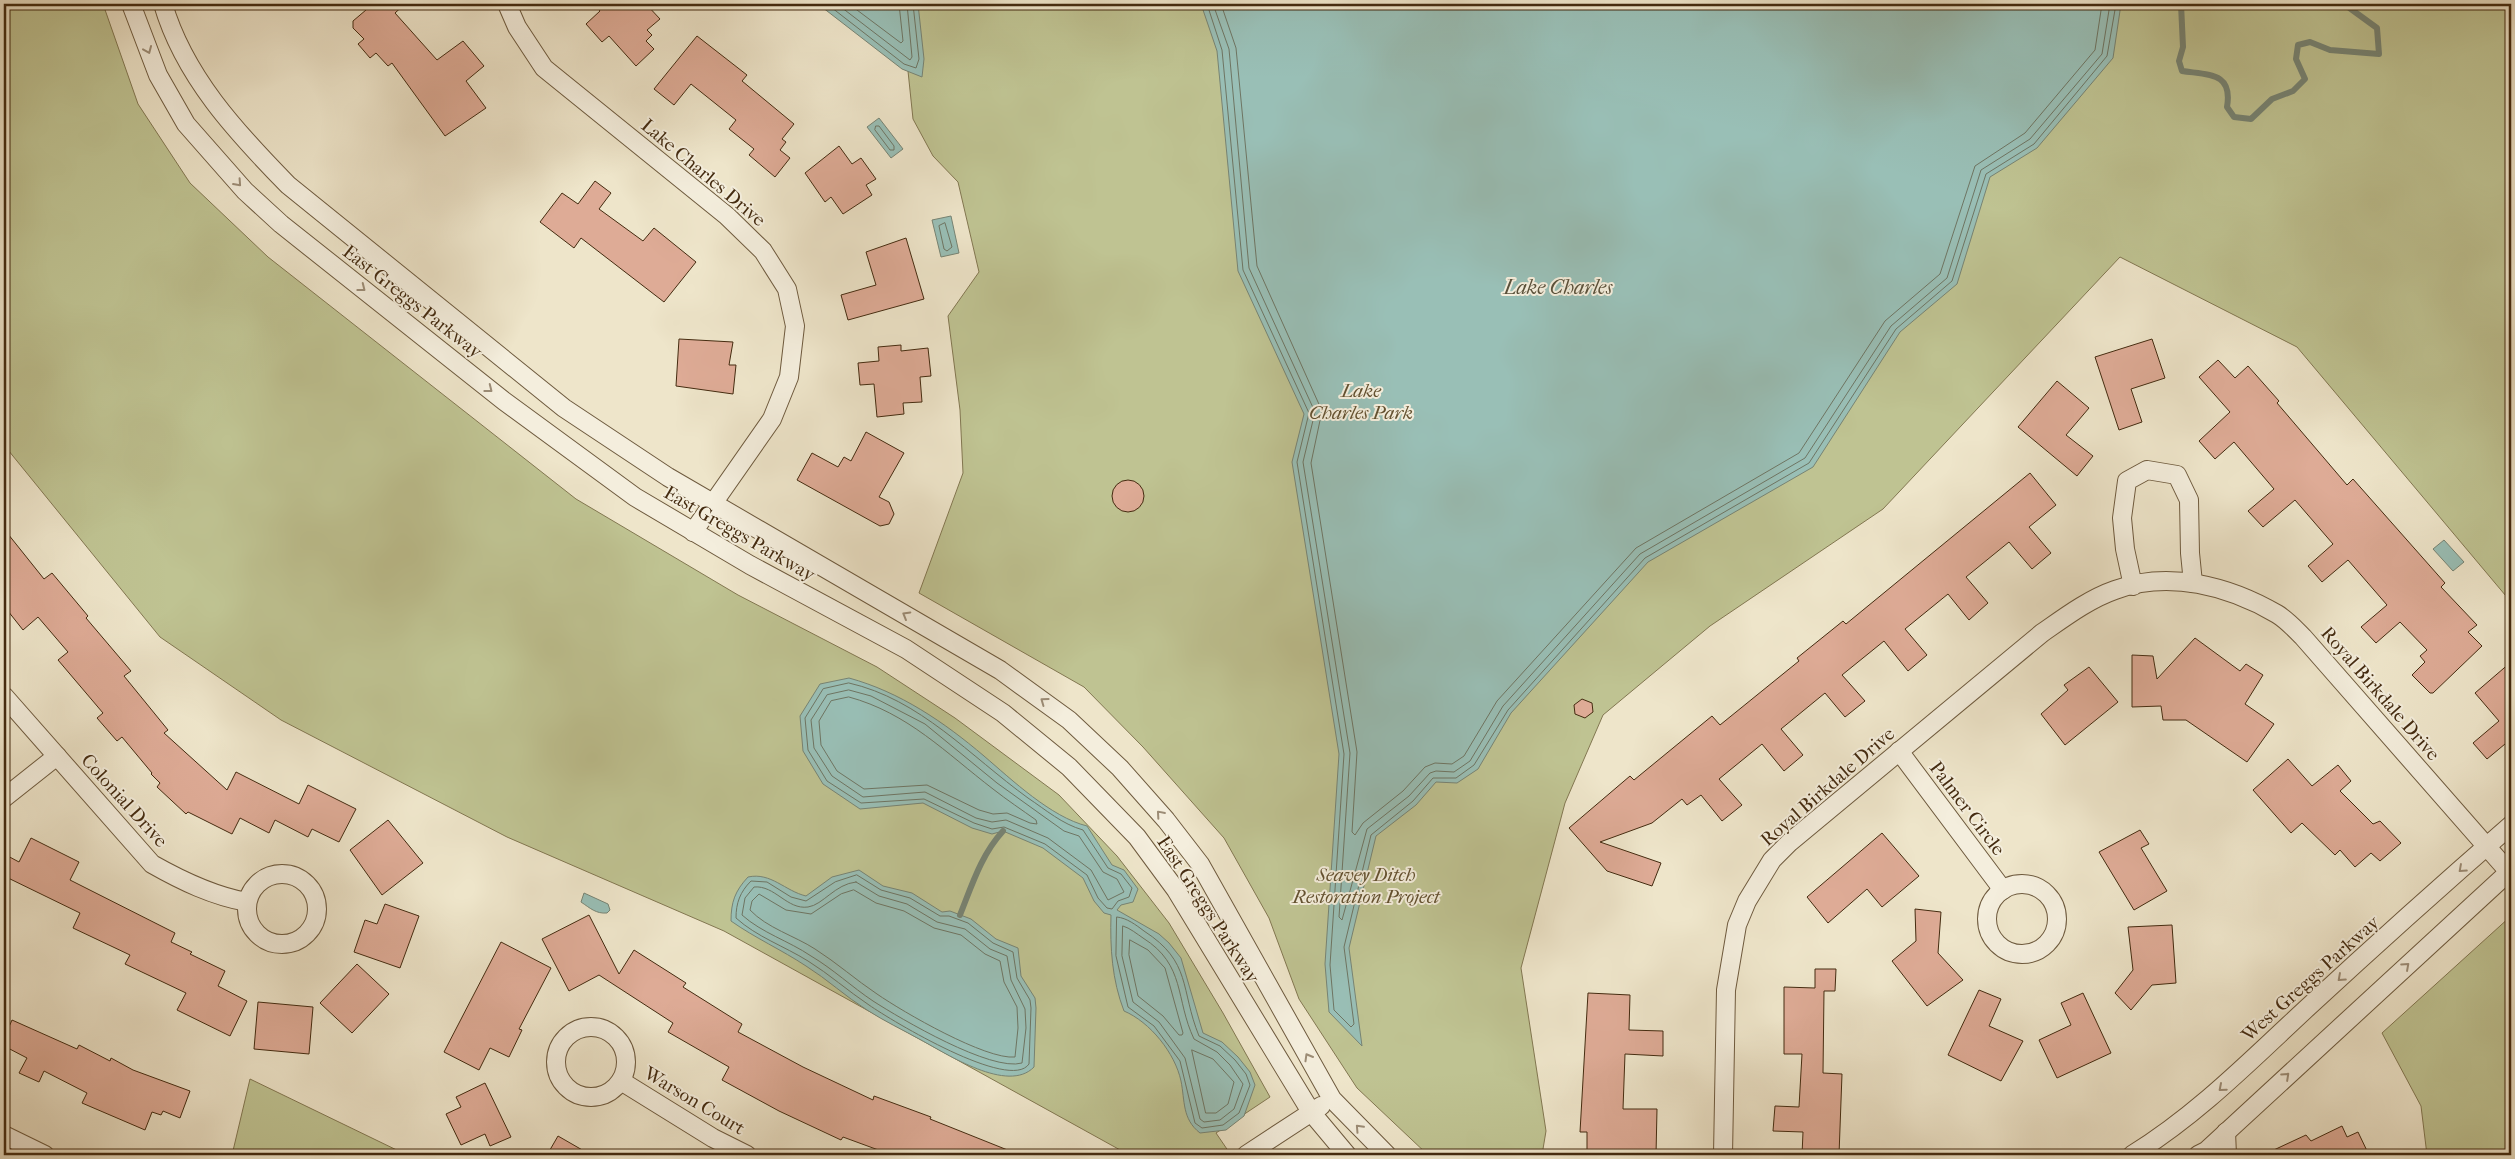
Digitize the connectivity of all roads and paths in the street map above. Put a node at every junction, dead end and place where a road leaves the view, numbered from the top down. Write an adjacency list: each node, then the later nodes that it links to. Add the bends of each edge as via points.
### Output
1 (131, 4): 5 (street, East Greggs Parkway, one-way to 5, via 158,75 186,124 245,191 281,224 504,401 635,497)
2 (163, 4): 4 (street, East Greggs Parkway, via 169,27 197,78 223,116 288,185 564,408 668,477)
3 (507, 4): 4 (street, Lake Charles Drive, via 517,27 544,68 727,216 763,251 787,289 795,326 789,377 772,419)
4 (714, 502): 5 (street, Lake Charles Drive); 18 (street, East Greggs Parkway, one-way to 4, via 1200,864 1120,768 1069,720 1000,670)
5 (693, 532): 19 (street, East Greggs Parkway, via 906,649 1002,713 1069,768 1137,837 1176,890)
6 (2193, 583): 7 (street, Royal Birkdale Drive, via 2159,581); 7 (street, via 2190,500 2177,476 2147,470 2127,481 2122,518); 13 (street, Royal Birkdale Drive, via 2232,592 2278,615 2303,636)
7 (2133, 586): 9 (street, Royal Birkdale Drive, via 2115,590 2042,633)
8 (5, 700): 10 (street, Colonial Drive)
9 (1899, 751): 15 (street, Palmer Circle); 27 (street, Royal Birkdale Drive, via 1790,842 1772,860 1746,901 1737,925 1726,990)
10 (57, 756): 11 (street, Colonial Drive); 16 (street, Colonial Drive, via 152,864 184,882 228,899)
11 (4, 798)
12 (2511, 825): 13 (street, West Greggs Parkway)
13 (2488, 846): 14 (street, Royal Birkdale Drive); 28 (street, West Greggs Parkway, one-way to 28, via 2221,1089 2160,1138)
14 (2510, 871): 20 (street, one-way to 14)
15 (2003, 890): 15 (street, via 1991,902 1987,913 1991,935 1997,944 2016,954 2038,951 2053,936 2056,926 2057,914 2052,902 2045,892 2034,886 2022,884)
16 (247, 902): 16 (street, via 246,915 250,926 266,941 276,945 288,945 308,934 317,914 312,890 304,882 287,875 270,876 259,882)
17 (621, 1081): 17 (street, Warson Court, via 627,1063 626,1051 612,1033 590,1026 573,1031 561,1043 556,1054 558,1071 566,1087 587,1097 599,1096 610,1092); 23 (street, Warson Court, via 713,1138)
18 (1332, 1099): 19 (street); 26 (street, one-way to 18)
19 (1312, 1112): 24 (street); 25 (street)
20 (2226, 1132): 29 (street); 30 (street)
21 (4, 1135): 22 (street)
22 (45, 1155)
23 (747, 1155)
24 (1246, 1155)
25 (1347, 1155)
26 (1387, 1155)
27 (1723, 1155)
28 (2132, 1155)
29 (2198, 1155)
30 (2227, 1155)

